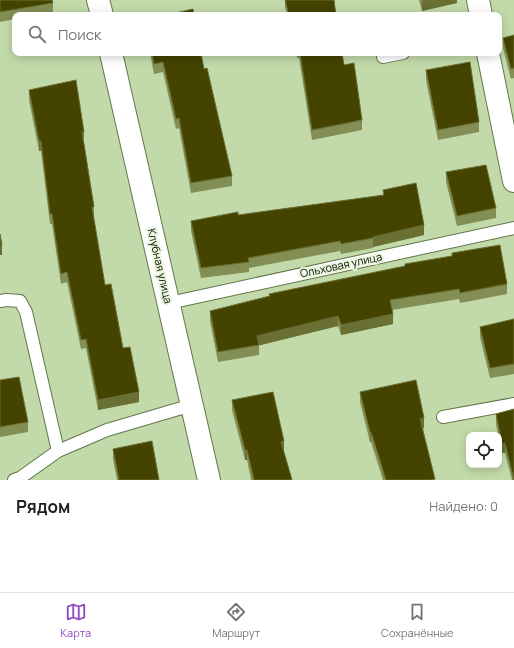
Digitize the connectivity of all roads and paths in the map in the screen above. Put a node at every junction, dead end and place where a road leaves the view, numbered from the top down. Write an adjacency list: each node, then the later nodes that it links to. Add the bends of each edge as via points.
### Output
1 (98, 0): 3 (street)
2 (478, 0): 4 (street)
3 (101, 12)
4 (480, 12)
5 (112, 56): 12 (street, Клубная улица)
6 (388, 56): 8 (lane)
7 (489, 56): 9 (street)
8 (383, 57)
9 (514, 181)
10 (514, 228): 12 (lane, Ольховая улица)
11 (0, 301): 16 (lane, via 20,301 26,312)
12 (169, 303): 14 (street, Клубная улица)
13 (514, 404): 15 (lane)
14 (192, 405): 16 (lane, via 107,430); 18 (street, Клубная улица)
15 (443, 417)
16 (58, 451): 17 (lane)
17 (14, 480)
18 (209, 480)

